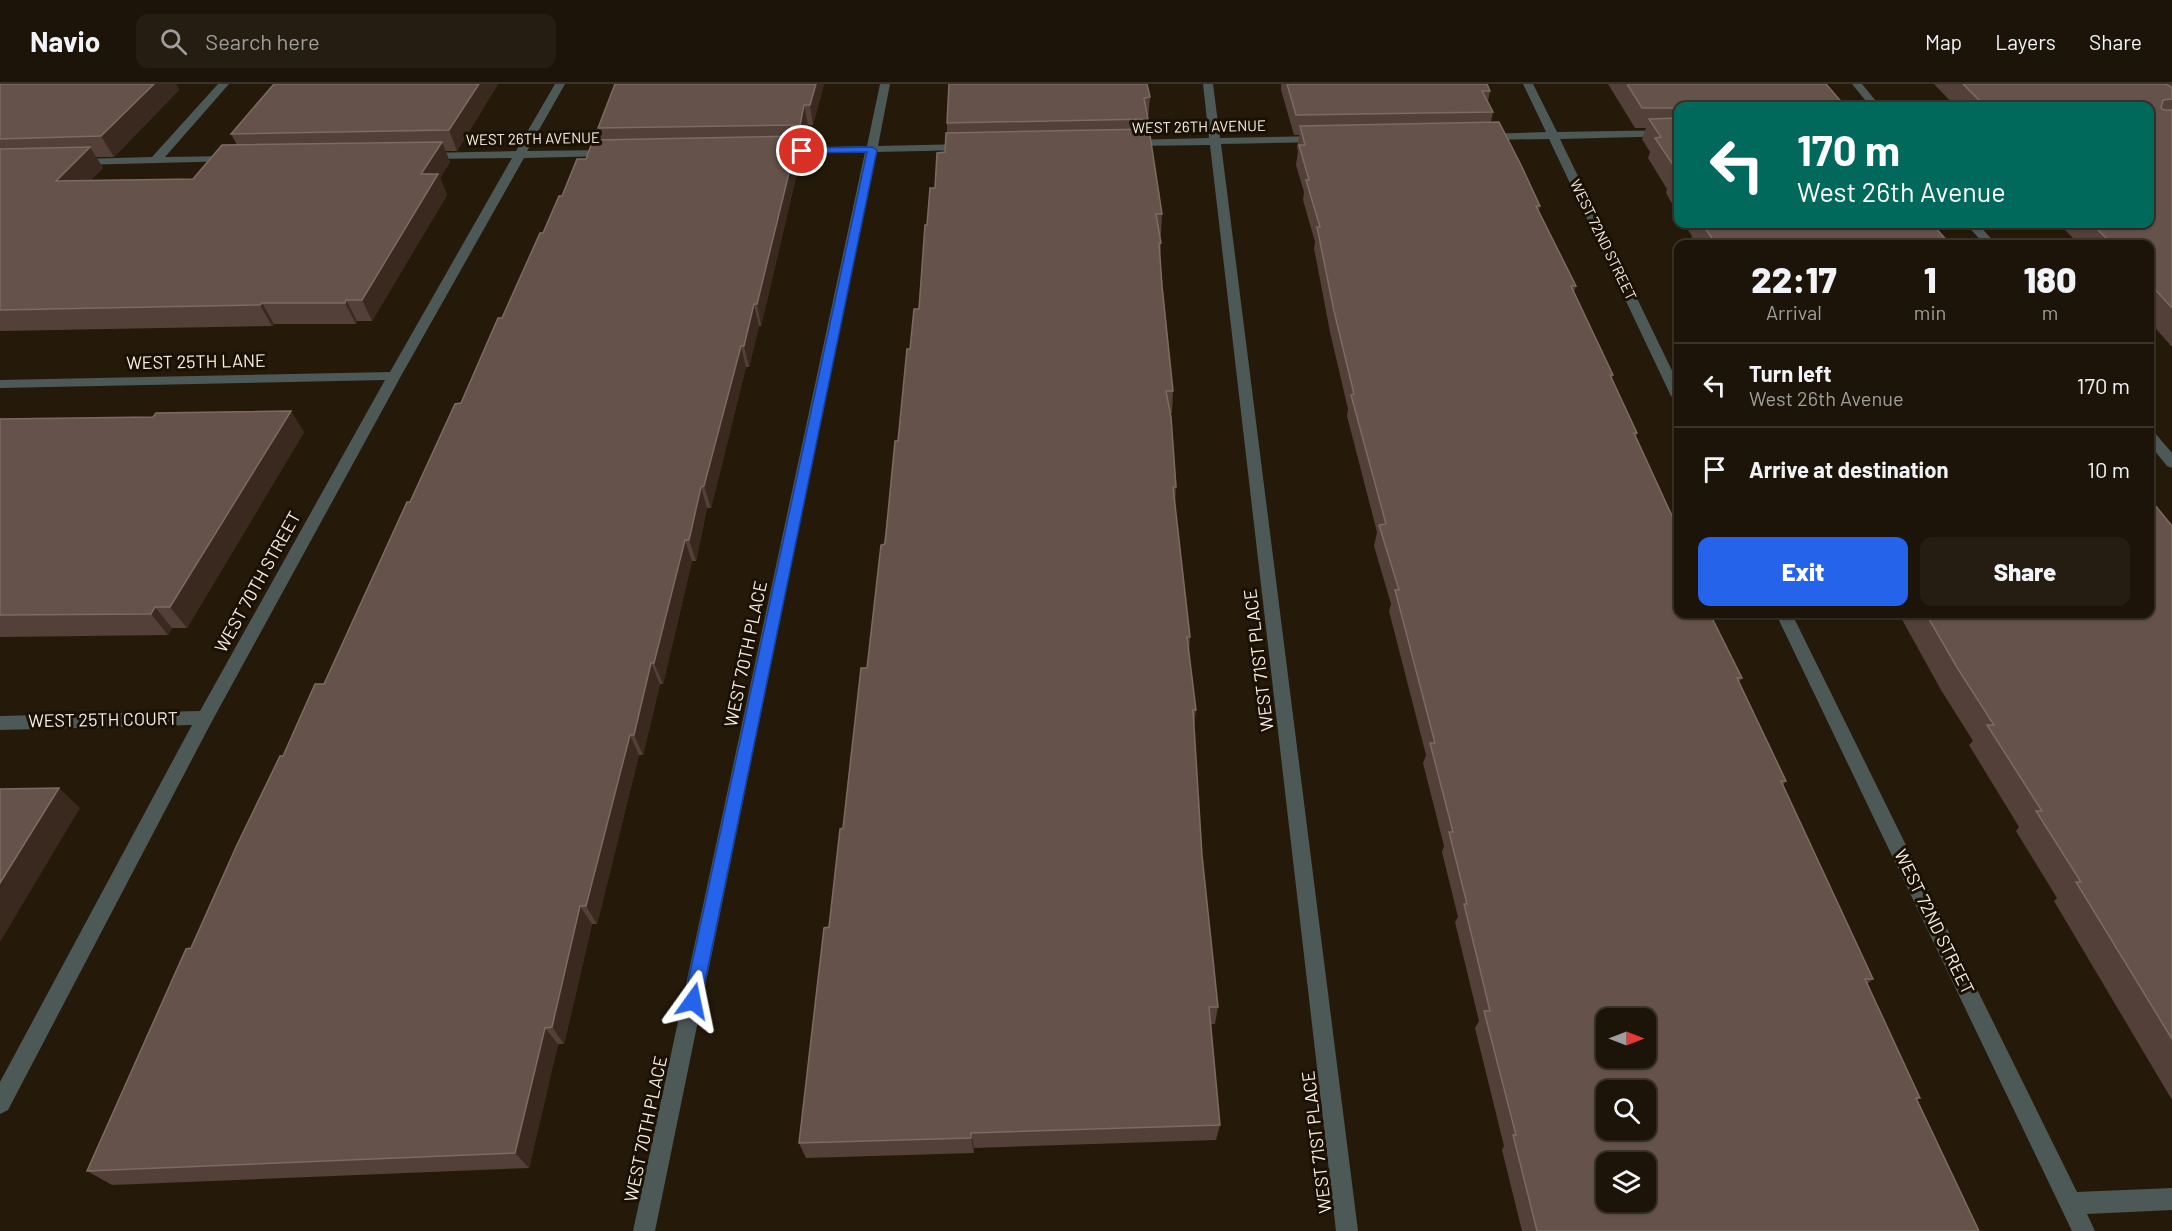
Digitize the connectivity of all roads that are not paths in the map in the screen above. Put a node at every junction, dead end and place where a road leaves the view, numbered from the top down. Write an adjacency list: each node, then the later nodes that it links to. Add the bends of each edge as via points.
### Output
1 (224, 84): 21 (street)
2 (560, 84): 18 (street, WEST 70TH STREET)
3 (885, 84): 15 (street, WEST 70TH PLACE)
4 (1208, 84): 12 (street, WEST 71ST PLACE)
5 (1528, 84): 9 (street, WEST 72ND STREET)
6 (1857, 84): 7 (street)
7 (1872, 102)
8 (1674, 133): 9 (street)
9 (1552, 136): 10 (street); 27 (street, WEST 72ND STREET)
10 (1471, 137)
11 (1332, 139): 12 (street, WEST 26TH AVENUE)
12 (1215, 141): 13 (street, WEST 26TH AVENUE); 37 (street, WEST 71ST PLACE)
13 (1121, 143)
14 (979, 147): 15 (street)
15 (872, 150): 16 (street); 36 (street, WEST 70TH PLACE)
16 (767, 151)
17 (627, 153): 18 (street, WEST 26TH AVENUE)
18 (521, 154): 19 (street, WEST 26TH AVENUE); 25 (street, WEST 70TH STREET)
19 (415, 156)
20 (238, 159): 21 (street)
21 (156, 160): 22 (street)
22 (72, 162)
23 (1976, 228): 24 (street)
24 (1986, 240)
25 (394, 376): 26 (street, WEST 25TH LANE); 31 (street, WEST 70TH STREET)
26 (0, 384)
27 (1674, 388)
28 (2154, 441): 29 (street)
29 (2172, 464)
30 (1786, 618): 35 (street, WEST 72ND STREET)
31 (205, 718): 32 (street, WEST 25TH COURT); 33 (street, WEST 70TH STREET)
32 (0, 723)
33 (0, 1103)
34 (2172, 1199): 35 (street)
35 (2070, 1203): 38 (street, WEST 72ND STREET)
36 (644, 1231)
37 (1347, 1231)
38 (2084, 1231)

